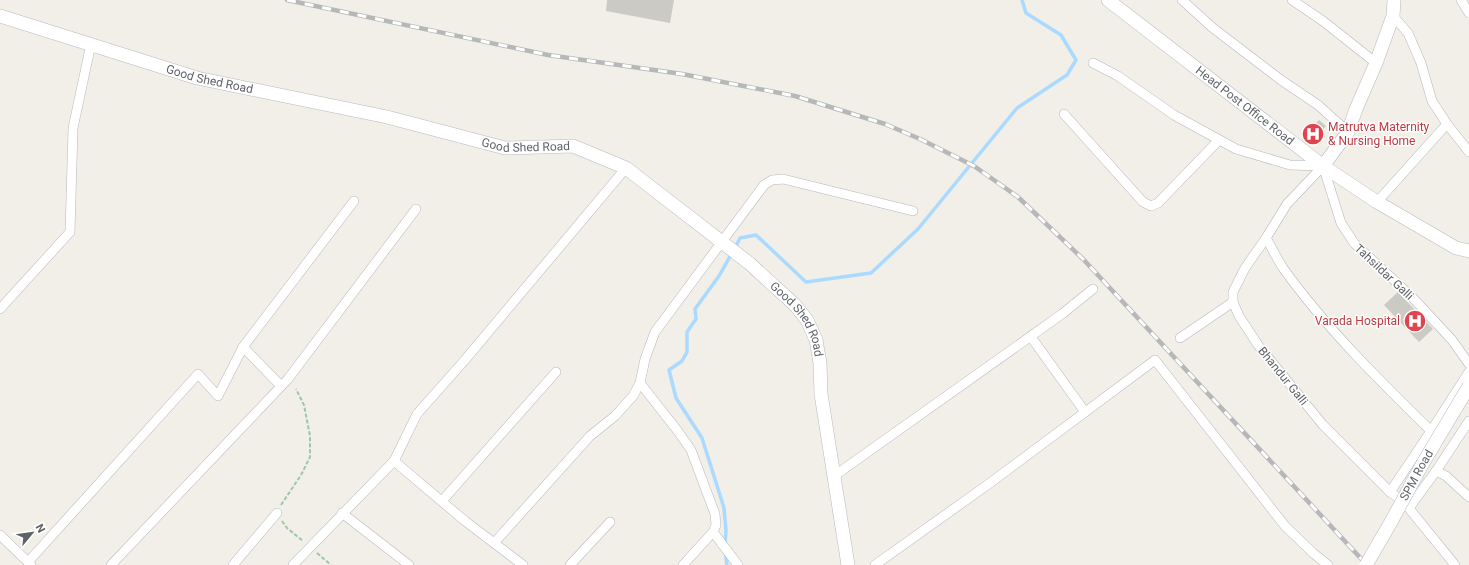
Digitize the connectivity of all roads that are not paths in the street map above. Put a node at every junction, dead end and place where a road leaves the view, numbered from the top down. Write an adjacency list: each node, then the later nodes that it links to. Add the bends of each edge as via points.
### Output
1 (1108, 0): 17 (street, Head Post Office Road)
2 (1182, 0): 14 (street, via 1213,28 1318,105)
3 (1292, 0): 11 (street, via 1323,20)
4 (1394, 0): 8 (street)
5 (1461, 0): 6 (street)
6 (1469, 13)
7 (0, 16): 9 (street, Good Shed Road)
8 (1394, 16): 11 (street); 13 (street, via 1408,33 1421,63 1432,101)
9 (91, 44): 18 (street, Good Shed Road, via 197,78 387,117 505,148 573,146); 28 (street, via 73,128 70,232)
10 (1093, 63): 15 (street, via 1118,76 1174,115)
11 (1376, 63): 14 (street)
12 (1064, 114): 15 (street, via 1143,202 1151,206 1158,203)
13 (1447, 124): 16 (street); 20 (street)
14 (1348, 132): 17 (street)
15 (1219, 140): 17 (street, via 1236,149 1290,165)
16 (1469, 152)
17 (1323, 166): 20 (street, Head Post Office Road); 23 (street, via 1288,204); 32 (street, Tahsildar Galli, via 1341,223 1354,243 1412,297 1452,340)
18 (626, 168): 24 (street, Good Shed Road); 41 (street, via 417,414)
19 (354, 200): 31 (street)
20 (1377, 202): 25 (street, Head Post Office Road, via 1456,248)
21 (416, 209): 36 (street)
22 (913, 211): 24 (street, via 784,179 772,180 761,189)
23 (1266, 238): 27 (street, via 1245,268 1233,292); 40 (street, via 1282,267 1315,310 1378,379)
24 (730, 248): 35 (street, via 655,332); 43 (street, Good Shed Road, via 796,305 807,320 816,340 820,363 821,394)
25 (1469, 251)
26 (1093, 290): 29 (street)
27 (1233, 302): 30 (street); 44 (street, Bhandur Galli, via 1258,345 1318,419)
28 (0, 309)
29 (1031, 336): 38 (street); 43 (street)
30 (1180, 338)
31 (243, 347): 36 (street); 54 (street, via 218,396 198,374)
32 (1469, 364)
33 (556, 372): 46 (street)
34 (1469, 372): 40 (street)
35 (640, 383): 51 (street, via 691,450 715,514 716,525); 53 (street, via 633,396 615,416 590,436)
36 (282, 386): 55 (street)
37 (1469, 386): 66 (street, SPM Road, bridge)
38 (1085, 412): 64 (street); 65 (street, via 1155,360 1285,526)
39 (1469, 421): 42 (street)
40 (1431, 431): 44 (street)
41 (394, 461): 46 (street); 49 (street)
42 (1436, 471): 45 (street, via 1446,476); 47 (street)
43 (834, 476): 63 (street, Good Shed Road)
44 (1390, 492): 47 (street, Bhandur Galli)
45 (1469, 497)
46 (442, 501): 53 (street)
47 (1409, 508): 67 (street, Bhandur Galli)
48 (277, 513): 56 (street)
49 (342, 513): 57 (street); 58 (street)
50 (610, 522): 60 (street)
51 (713, 532): 61 (street); 62 (street)
52 (0, 536): 54 (street)
53 (494, 542): 59 (street)
54 (30, 564)
55 (111, 565)
56 (233, 565)
57 (293, 565)
58 (409, 565)
59 (523, 565)
60 (570, 565)
61 (683, 565)
62 (738, 565)
63 (848, 565)
64 (875, 565)
65 (1328, 565)
66 (1366, 565)
67 (1455, 565)

